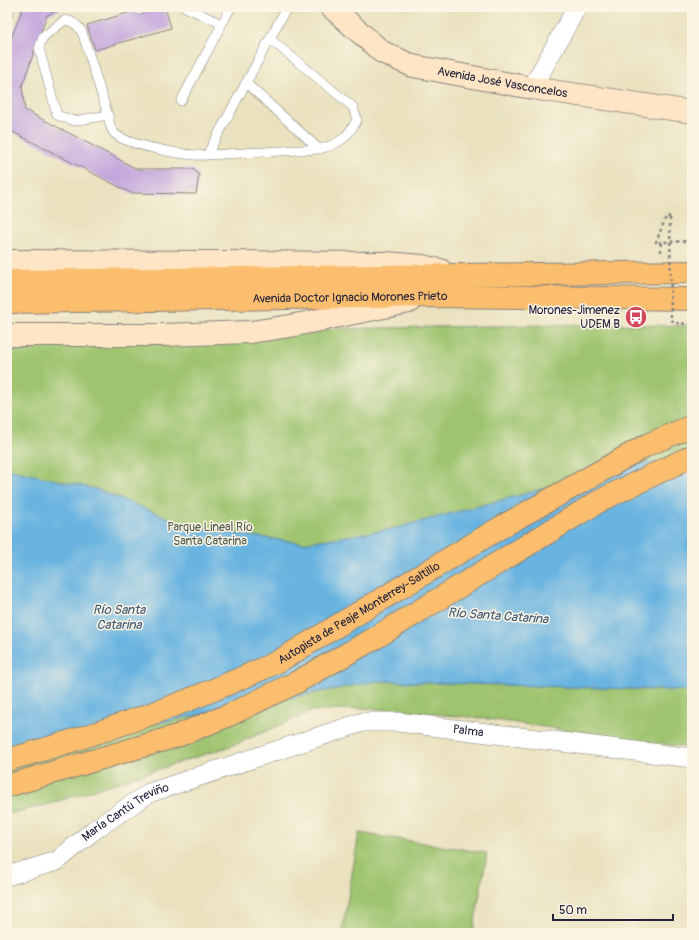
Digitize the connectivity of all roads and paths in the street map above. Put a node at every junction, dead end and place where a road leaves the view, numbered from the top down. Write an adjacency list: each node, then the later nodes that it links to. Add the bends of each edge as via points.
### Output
1 (11, 7): 7 (lane)
2 (184, 7): 8 (lane)
3 (231, 7): 8 (lane)
4 (287, 7): 9 (lane)
5 (332, 7): 11 (street, Avenida José Vasconcelos, via 376,47 398,61)
6 (577, 7): 11 (street)
7 (7, 16)
8 (222, 24): 12 (lane)
9 (270, 39): 10 (lane); 15 (lane, via 353,107 357,120 349,134 334,145)
10 (246, 83): 15 (lane); 16 (lane)
11 (532, 88): 13 (street, Avenida José Vasconcelos)
12 (181, 101)
13 (692, 112)
14 (108, 115): 14 (lane, via 82,32 78,25 65,20 43,37 39,48 57,115 74,121); 16 (lane, via 113,132 123,140 179,154)
15 (319, 149): 16 (lane)
16 (207, 155)
17 (692, 241): 26 (path, bridge, via 661,242 658,244 656,242 668,216 670,218 671,320 679,324)
18 (7, 261): 20 (street, Avenida Doctor Ignacio Morones Prieto, via 386,263 422,266)
19 (692, 272): 20 (main road, Avenida Doctor Ignacio Morones Prieto)
20 (457, 274): 22 (main road, Avenida Doctor Ignacio Morones Prieto)
21 (7, 281): 22 (main road, Avenida Doctor Ignacio Morones Prieto)
22 (334, 286): 23 (main road, Avenida Doctor Ignacio Morones Prieto); 25 (main road, Avenida Doctor Ignacio Morones Prieto)
23 (436, 296): 24 (main road, Avenida Doctor Ignacio Morones Prieto); 27 (street, via 251,332)
24 (692, 299)
25 (7, 302)
26 (692, 323)
27 (7, 336)
28 (692, 426): 32 (main road, Autopista de Peaje Monterrey-Saltillo, via 647,445 503,526 279,660 156,712)
29 (692, 456): 33 (main road, via 601,500 375,638 284,689 177,736)
30 (692, 758): 31 (street, Palma, via 398,722 363,722)
31 (250, 759): 34 (street, María Cantú Treviño, via 149,793 94,830 56,861)
32 (7, 760)
33 (7, 786)
34 (7, 876)

